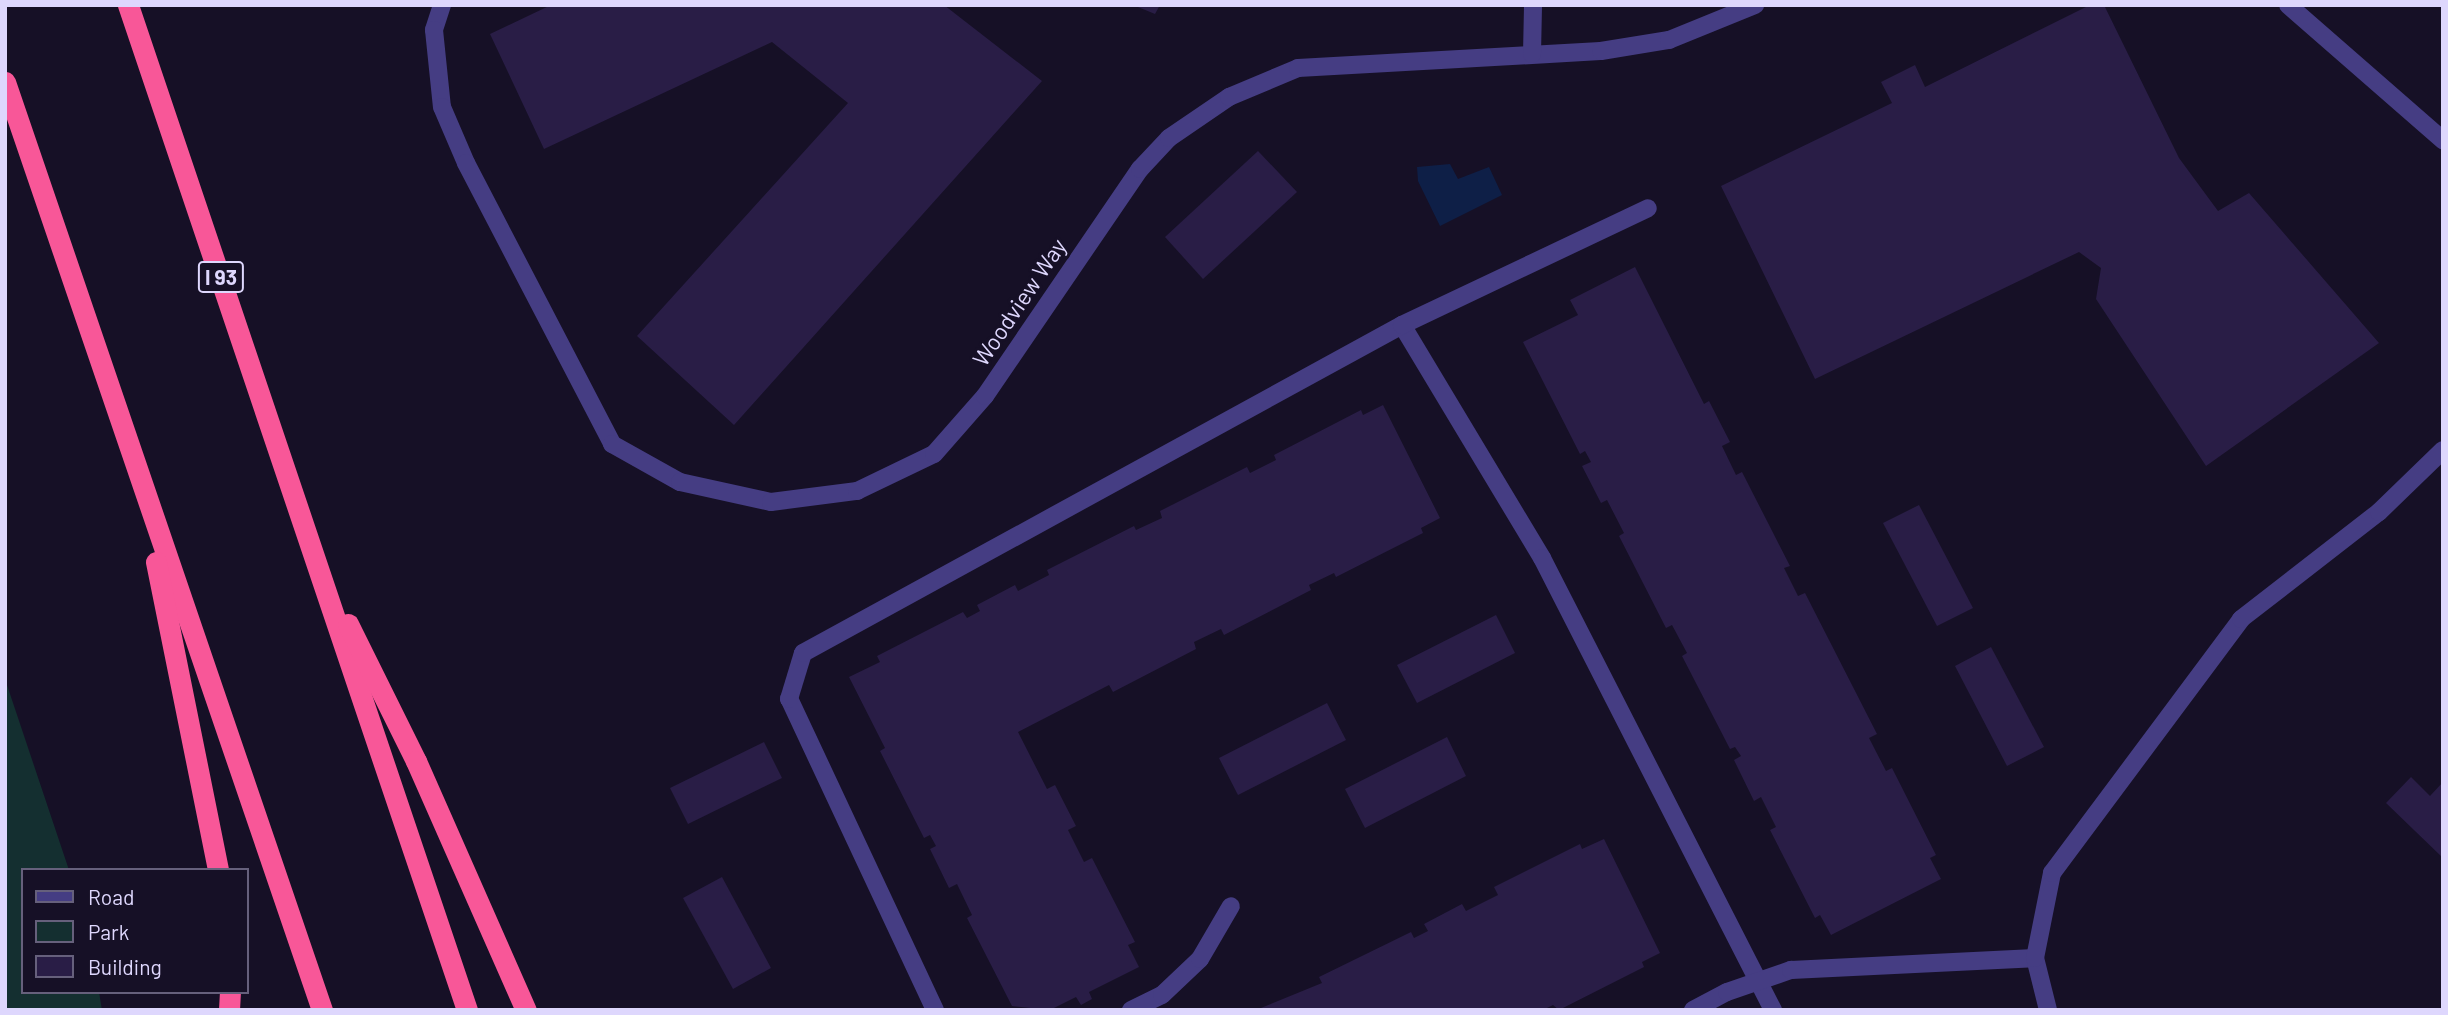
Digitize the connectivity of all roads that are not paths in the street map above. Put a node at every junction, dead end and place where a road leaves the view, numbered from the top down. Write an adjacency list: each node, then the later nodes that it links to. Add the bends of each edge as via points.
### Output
1 (128, 5): 13 (highway, I 93)
2 (442, 5): 6 (lane, Woodview Way, via 434,30 442,107 466,163 612,444 680,482 771,502 858,491 934,454 985,396 1140,169 1169,138 1229,97 1298,68)
3 (1533, 5): 6 (lane)
4 (1755, 5): 6 (lane, Woodview Way, via 1669,40 1601,51)
5 (2288, 5): 8 (lane)
6 (1532, 54)
7 (5, 82): 12 (highway)
8 (2443, 140)
9 (1648, 208): 10 (lane)
10 (1402, 326): 17 (lane, via 1542,558); 21 (lane, via 803,653 789,699)
11 (2443, 450): 16 (lane, via 2379,512 2241,620 2052,873)
12 (141, 484): 14 (highway); 18 (highway)
13 (311, 550): 19 (highway, I 93); 20 (highway, via 416,761)
14 (218, 868)
15 (1231, 906): 22 (lane, via 1200,959 1162,995)
16 (2035, 958): 17 (lane, via 1791,970); 25 (lane)
17 (1756, 982): 23 (lane); 24 (lane)
18 (322, 1010)
19 (467, 1010)
20 (526, 1010)
21 (934, 1010)
22 (1131, 1010)
23 (1693, 1010)
24 (1773, 1010)
25 (2048, 1010)

